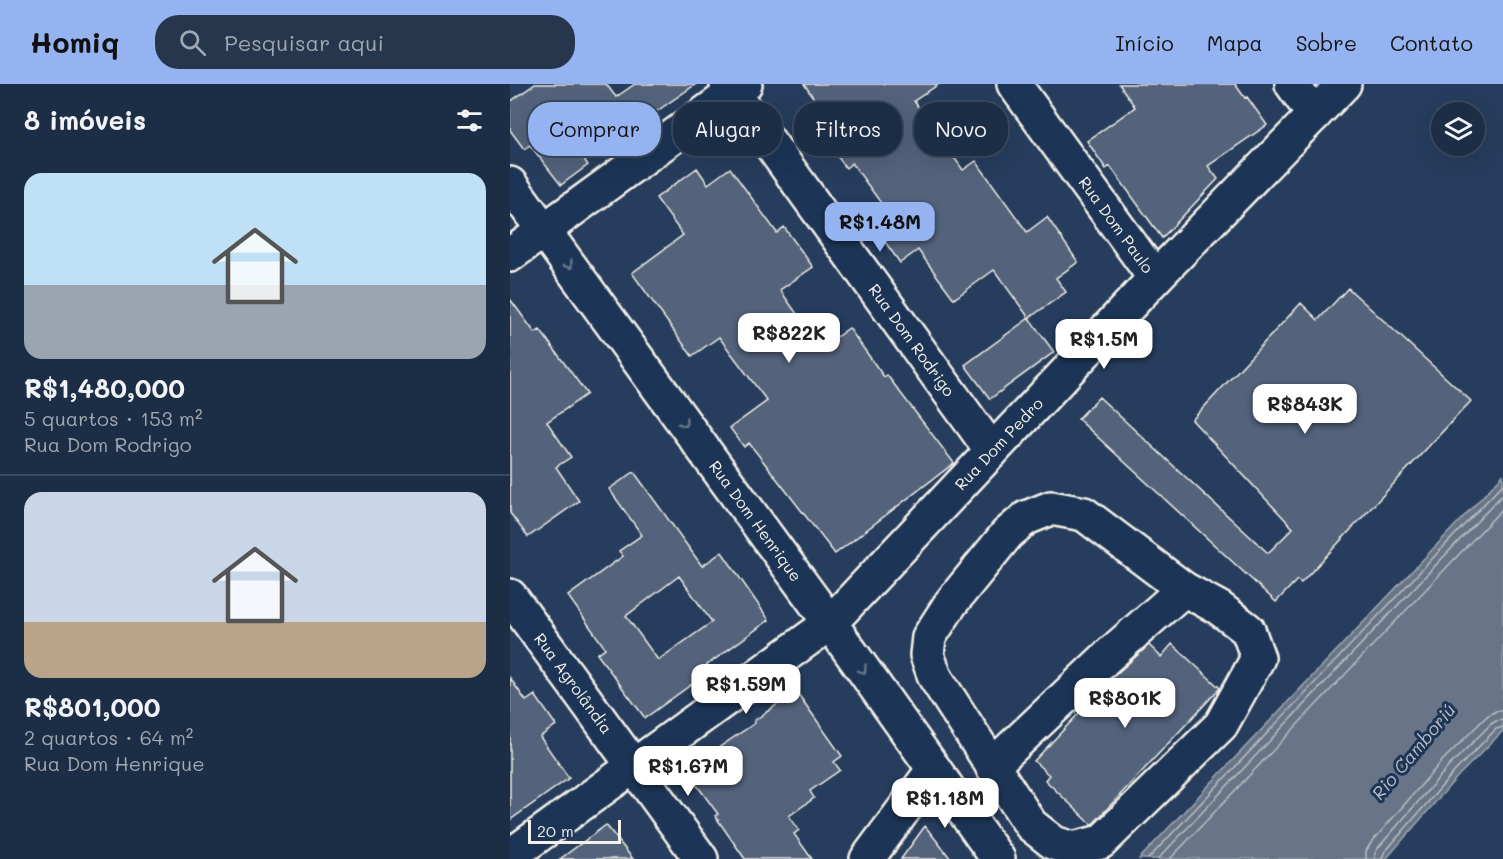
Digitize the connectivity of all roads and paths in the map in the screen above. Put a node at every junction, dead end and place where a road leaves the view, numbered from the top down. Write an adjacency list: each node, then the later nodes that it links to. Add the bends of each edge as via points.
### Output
1 (1014, 84): 9 (street, Rua Dom Paulo)
2 (1292, 84): 5 (street)
3 (1344, 84): 5 (street, Rua Dom Pedro)
4 (735, 87): 7 (street); 10 (street, Rua Dom Rodrigo)
5 (1314, 115): 9 (street, Rua Dom Pedro)
6 (510, 184): 7 (street, Rua Dom Henrique)
7 (544, 230): 8 (street); 13 (street, Rua Dom Henrique, one-way to 13)
8 (510, 255)
9 (1155, 278): 10 (street, Rua Dom Pedro)
10 (992, 451): 13 (street, Rua Dom Pedro)
11 (1184, 589): 15 (street); 15 (street, via 1084,514 1051,508 1026,518 1007,534 951,603 929,638 927,656 934,677); 17 (street, via 1248,630 1258,658 1221,725 1101,842 1073,849 1054,843)
12 (510, 596): 14 (street, Rua Agrolândia)
13 (830, 623): 14 (street, Rua Dom Pedro); 16 (street, Rua Dom Henrique, one-way to 16)
14 (633, 766): 18 (street, Rua Dom Pedro); 20 (street, Rua Agrolândia)
15 (992, 766): 17 (street)
16 (934, 769): 19 (street, Rua Dom Henrique); 21 (street)
17 (1031, 825): 19 (street)
18 (510, 856)
19 (995, 856)
20 (701, 859)
21 (867, 859)

